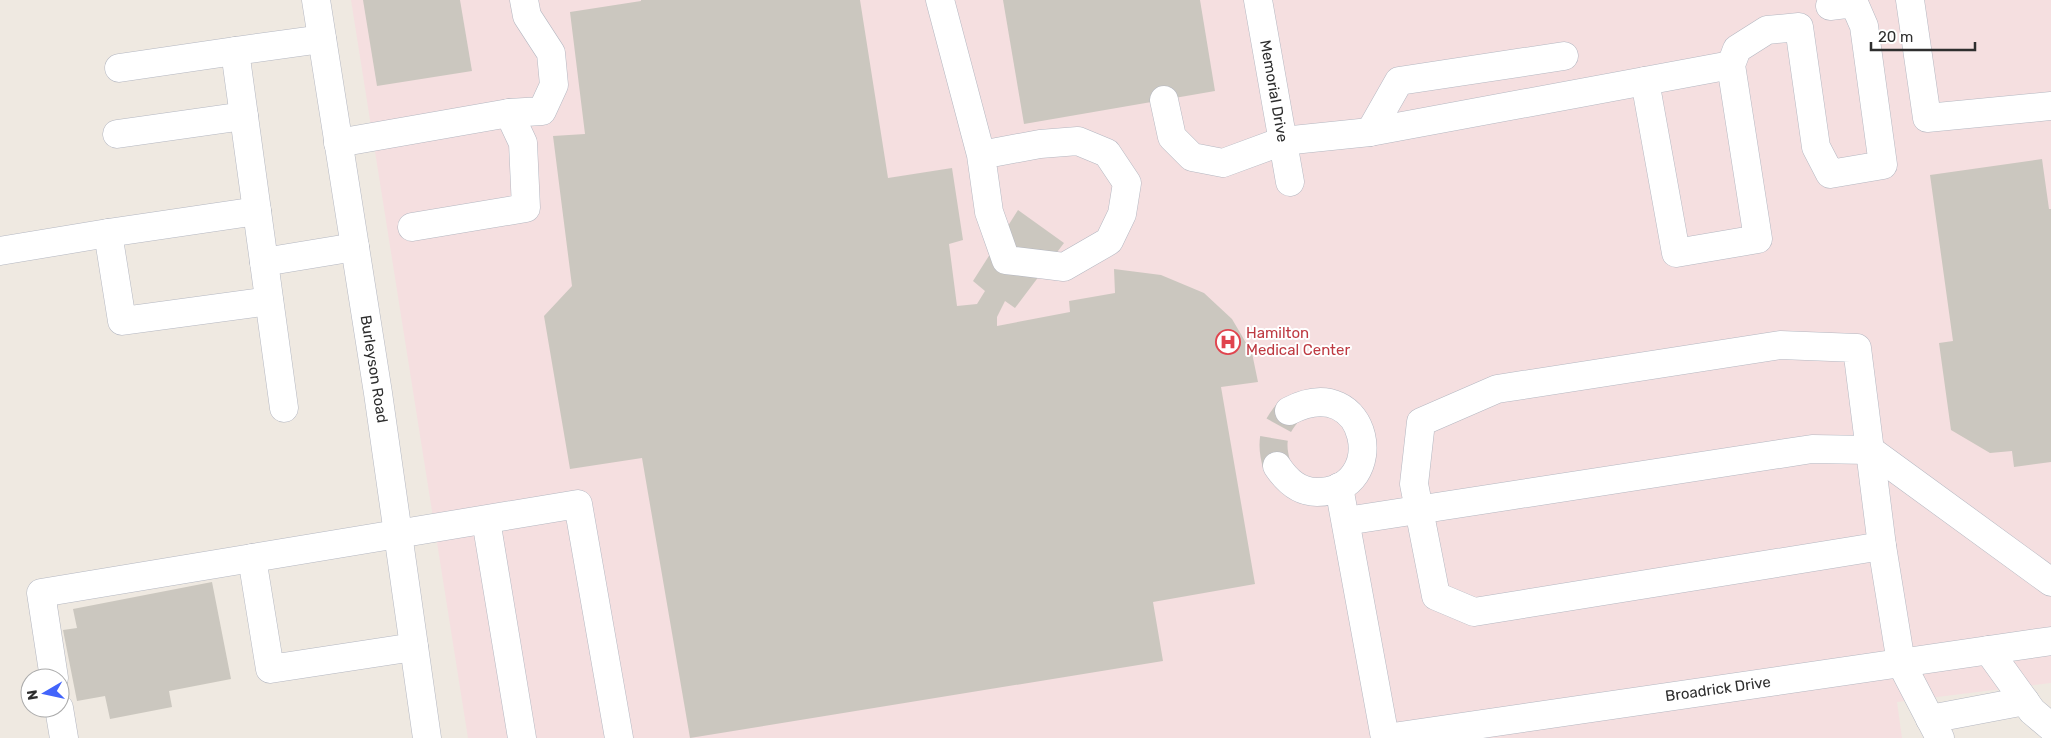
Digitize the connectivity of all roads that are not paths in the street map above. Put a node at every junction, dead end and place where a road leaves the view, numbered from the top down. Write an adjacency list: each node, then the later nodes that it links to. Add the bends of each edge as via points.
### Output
1 (316, 0): 7 (street, Burleyson Road)
2 (524, 0): 15 (street, via 527,16 551,53 554,85 542,111)
3 (940, 0): 21 (street)
4 (1258, 0): 19 (street, Memorial Drive)
5 (1910, 0): 14 (street, via 1927,118)
6 (1830, 6): 10 (street, via 1854,3 1864,26 1883,165 1830,174 1816,147 1800,26 1767,30 1737,49)
7 (322, 39): 8 (street); 20 (street, Burleyson Road)
8 (235, 51): 11 (street); 16 (street)
9 (1564, 56): 17 (street, via 1399,81)
10 (1731, 65): 12 (street); 12 (street, via 1758,239 1676,253)
11 (119, 68)
12 (1646, 81): 17 (street)
13 (1164, 100): 19 (street, via 1172,137 1192,157 1223,163)
14 (2051, 106)
15 (509, 113): 20 (street); 24 (street, via 523,143 526,208)
16 (244, 116): 18 (street); 23 (street)
17 (1370, 132): 19 (street)
18 (117, 134)
19 (1283, 141): 22 (street, Memorial Drive)
20 (338, 143): 26 (street, Burleyson Road)
21 (981, 155): 21 (street, via 989,212 1006,260 1064,267 1108,241 1122,214 1127,183 1107,153 1078,141)
22 (1290, 182)
23 (257, 211): 25 (street); 28 (street)
24 (412, 227)
25 (108, 233): 27 (street); 29 (street, via 122,320)
26 (355, 247): 28 (street); 38 (street, Burleyson Road)
27 (0, 251)
28 (264, 262): 29 (street)
29 (270, 301): 30 (street)
30 (284, 408)
31 (1289, 411): 34 (street, via 1314,402 1329,403 1344,409 1355,420 1362,434 1360,465 1352,478)
32 (1870, 450): 35 (street, via 1812,449); 35 (street, via 1857,348 1780,345 1497,389 1421,422 1414,484); 39 (street); 41 (street)
33 (1277, 466): 34 (street, via 1285,478 1310,492 1325,492)
34 (1339, 487): 37 (street)
35 (1419, 508): 37 (street); 39 (street, via 1436,596 1474,612)
36 (486, 520): 38 (street); 53 (street); 54 (street, via 578,504)
37 (1346, 521): 55 (street)
38 (398, 534): 40 (street); 43 (street, Burleyson Road)
39 (1882, 546): 45 (street)
40 (252, 558): 43 (street, via 270,669); 46 (street, via 41,592)
41 (2051, 582)
42 (2051, 640): 44 (street, Broadrick Drive)
43 (414, 647): 52 (street, Burleyson Road)
44 (1988, 650): 45 (street, Broadrick Drive); 47 (street)
45 (1901, 663): 50 (street); 55 (street, Broadrick Drive)
46 (52, 668)
47 (2025, 702): 49 (street); 50 (street)
48 (61, 718): 51 (street)
49 (2051, 727)
50 (1935, 728)
51 (64, 738)
52 (427, 738)
53 (522, 738)
54 (619, 738)
55 (1385, 738)

